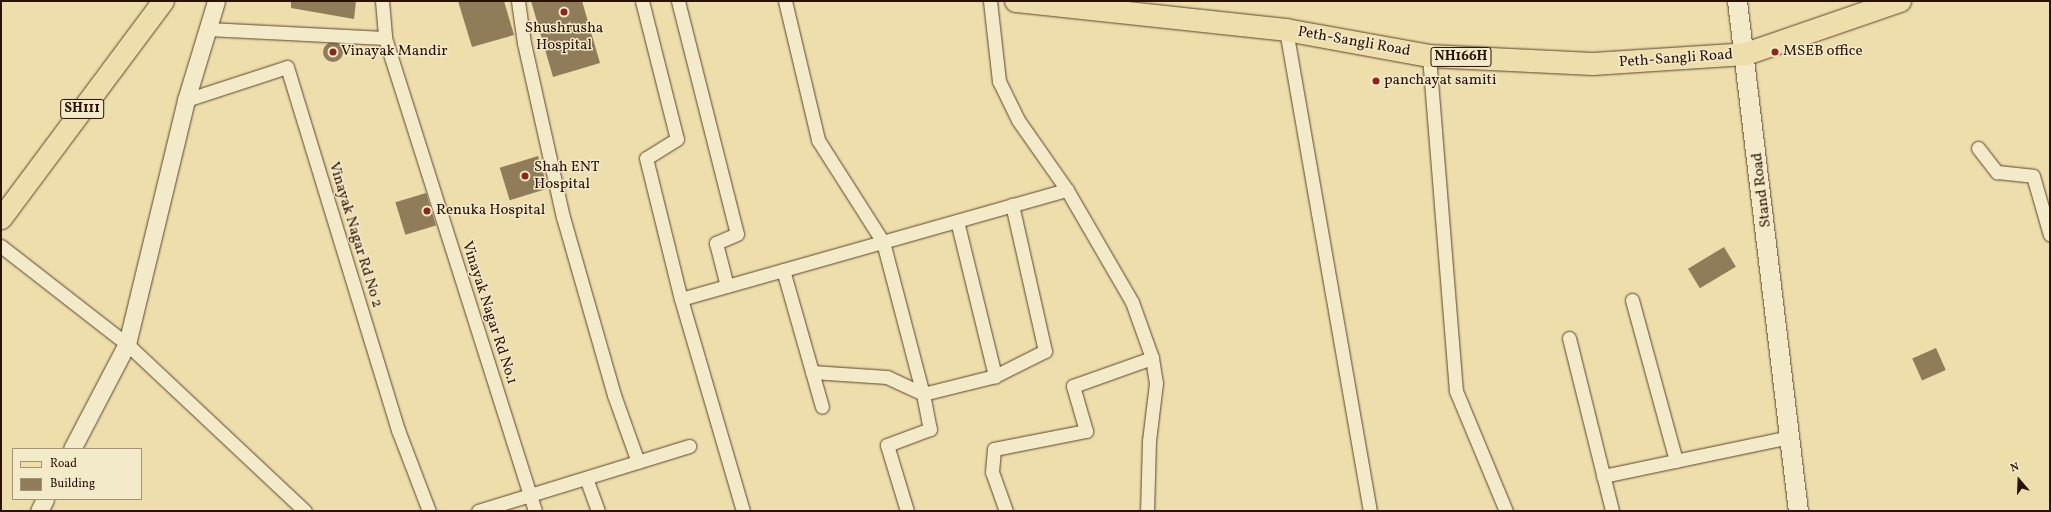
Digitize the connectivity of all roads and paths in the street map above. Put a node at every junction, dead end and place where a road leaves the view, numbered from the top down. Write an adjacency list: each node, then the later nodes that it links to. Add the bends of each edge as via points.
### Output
1 (163, 1): 21 (main road, SH111)
2 (216, 1): 12 (street)
3 (382, 1): 14 (street, Vinayak Nagar Rd No.1)
4 (518, 1): 41 (street, via 524,43 563,217 614,395)
5 (642, 1): 28 (street, via 677,139 646,158)
6 (678, 1): 27 (street, via 738,234 716,243)
7 (785, 1): 24 (street, via 818,140)
8 (990, 1): 19 (street, via 999,81 1018,120)
9 (1016, 1): 13 (highway, Peth-Sangli Road / NH166H)
10 (1738, 1): 15 (main road, Stand Road)
11 (1900, 1): 15 (highway, Peth-Sangli Road / NH166H)
12 (208, 29): 14 (street); 17 (street)
13 (1286, 30): 16 (highway, Peth-Sangli Road / NH166H); 56 (street)
14 (385, 38): 44 (street, Vinayak Nagar Rd No.1)
15 (1746, 54): 16 (highway, Peth-Sangli Road / NH166H, via 1592,64); 37 (main road, Stand Road)
16 (1429, 56): 57 (street, via 1456,391)
17 (186, 100): 31 (street); 48 (street, Vinayak Nagar Rd No 2, via 287,67 398,430)
18 (1978, 148): 23 (street, via 1998,172 2033,176)
19 (1068, 190): 20 (street); 32 (street, via 1132,302)
20 (1012, 205): 22 (street); 34 (street, via 1045,351)
21 (1, 218)
22 (957, 221): 24 (street); 34 (street)
23 (2050, 235)
24 (883, 242): 26 (street); 35 (street)
25 (1, 246): 31 (street)
26 (783, 270): 27 (street); 33 (street)
27 (727, 286): 28 (street)
28 (681, 299): 52 (street)
29 (1632, 300): 40 (street)
30 (1569, 338): 42 (street)
31 (127, 344): 39 (street); 47 (street)
32 (1152, 358): 54 (street, via 1073,386 1086,431 994,449 992,472); 55 (street, via 1156,383 1149,440)
33 (812, 372): 35 (street, via 887,377); 36 (street)
34 (995, 376): 35 (street)
35 (923, 394): 53 (street, via 930,429 887,445)
36 (822, 407)
37 (1790, 437): 40 (street); 59 (main road, Stand Road)
38 (689, 446): 41 (street)
39 (73, 448)
40 (1676, 461): 42 (street)
41 (638, 462): 43 (street)
42 (1603, 476): 58 (street)
43 (586, 478): 44 (street); 51 (street)
44 (530, 496): 49 (street); 50 (street, Vinayak Nagar Rd No.1)
45 (44, 500): 46 (street)
46 (39, 511)
47 (305, 511)
48 (429, 511)
49 (478, 511)
50 (535, 511)
51 (598, 511)
52 (743, 511)
53 (908, 511)
54 (1006, 511)
55 (1147, 511)
56 (1370, 511)
57 (1506, 511)
58 (1612, 511)
59 (1798, 511)

